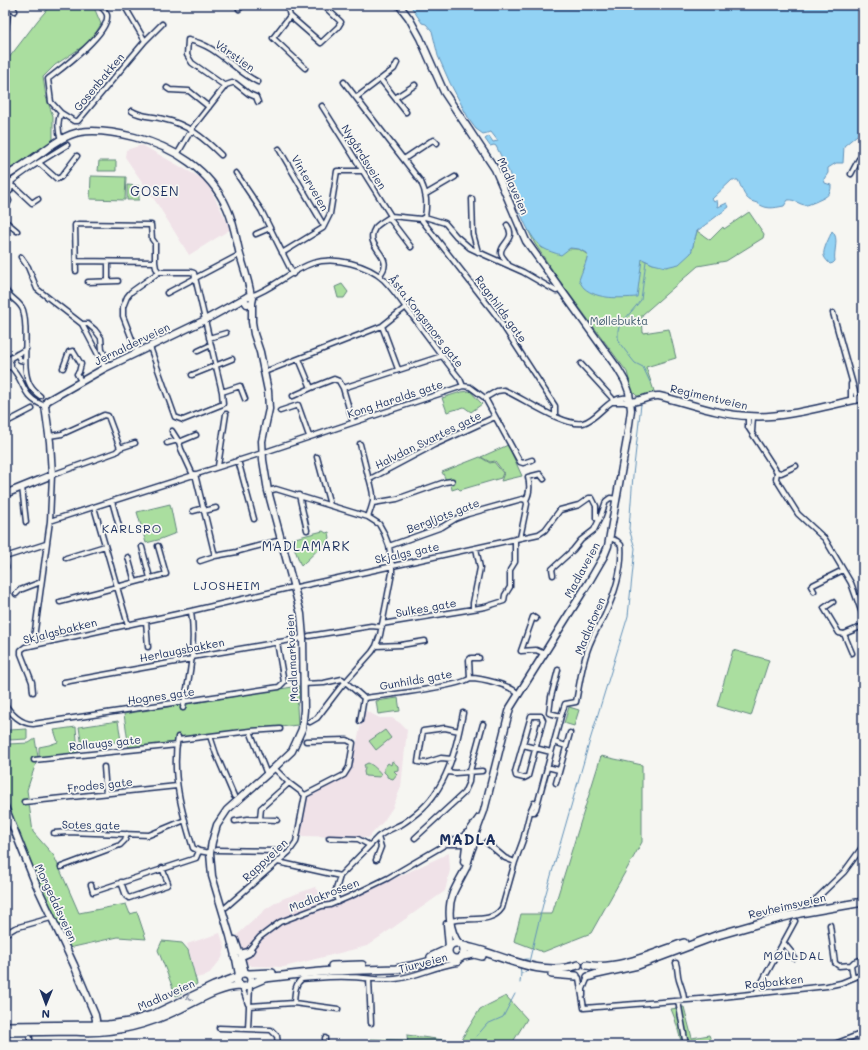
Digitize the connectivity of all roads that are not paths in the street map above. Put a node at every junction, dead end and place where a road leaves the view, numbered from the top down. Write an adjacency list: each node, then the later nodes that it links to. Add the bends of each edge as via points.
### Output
1 (99, 5): 29 (street, via 107,16 105,23 88,46 48,79 51,102)
2 (124, 5): 13 (street)
3 (243, 5): 8 (street)
4 (287, 5): 10 (street)
5 (323, 5): 10 (street, via 341,22 322,43)
6 (399, 5): 78 (main road, Madlaveien, via 420,38 444,92 495,169 526,241)
7 (8, 7): 9 (street); 12 (main road)
8 (239, 9)
9 (15, 11)
10 (290, 16): 15 (street, via 273,38)
11 (162, 24): 13 (street, Gosenbakken)
12 (5, 29)
13 (145, 41): 29 (street, Gosenbakken, via 78,121)
14 (397, 63): 17 (street)
15 (305, 68)
16 (256, 76): 19 (street, Vårstien, via 256,81 218,53 188,40 188,57 195,66)
17 (381, 80): 22 (street); 23 (street)
18 (344, 82): 22 (street)
19 (225, 86): 24 (street, Vårstien, via 235,83 249,94 257,94); 26 (street)
20 (415, 86): 23 (street)
21 (167, 88): 26 (street, via 189,91)
22 (357, 97): 39 (street)
23 (395, 98): 28 (street)
24 (258, 102)
25 (322, 106): 41 (street, Nygårdsveien)
26 (209, 107): 30 (street)
27 (132, 111): 30 (street, via 137,115 171,121)
28 (406, 112)
29 (61, 113): 31 (street, via 58,120)
30 (191, 130): 35 (street); 36 (street)
31 (63, 139): 35 (main road, Madlamarkveien, via 80,132 112,133 163,146); 44 (main road, Madlamarkveien)
32 (438, 143): 39 (street, via 431,141)
33 (67, 145): 40 (street)
34 (279, 149): 56 (street, Vinterveien)
35 (178, 153): 80 (main road, Madlamarkveien, via 210,180 227,208 246,276)
36 (221, 155)
37 (77, 156): 40 (street, via 57,179)
38 (863, 156): 43 (street)
39 (404, 159): 47 (street, via 421,182)
40 (39, 163): 46 (street, via 12,181)
41 (362, 172): 52 (street, Nygårdsveien); 56 (street, via 337,171 330,214)
42 (236, 173): 57 (street)
43 (851, 174)
44 (5, 177)
45 (455, 177): 47 (street)
46 (11, 186): 48 (street); 49 (street, via 32,204)
47 (426, 194): 53 (street)
48 (6, 195): 51 (street, via 9,201)
49 (38, 199)
50 (472, 199): 61 (street, via 473,234)
51 (5, 209)
52 (390, 217): 53 (street); 60 (street, Nygårdsveien); 72 (street, via 374,229 372,238 373,245 385,261 385,268)
53 (423, 218): 61 (street, via 445,223 456,236); 124 (street, Ragnhilds gate, via 505,328 555,406)
54 (5, 221): 58 (street)
55 (507, 225): 68 (street, via 510,238 501,254)
56 (324, 226): 62 (street)
57 (270, 228): 59 (street); 62 (street)
58 (17, 231)
59 (256, 234)
60 (411, 247)
61 (479, 252): 68 (street)
62 (282, 253): 71 (street)
63 (237, 256): 73 (street)
64 (20, 257): 84 (street, via 28,267 38,289)
65 (77, 261): 66 (street); 67 (street, via 76,224 151,225 152,239 155,243); 69 (street)
66 (108, 262): 67 (street); 74 (street)
67 (155, 262): 70 (street)
68 (508, 265): 78 (street, via 553,290)
69 (76, 271)
70 (160, 272): 73 (street, via 191,272); 92 (street, via 131,292 124,304 123,316)
71 (293, 274): 72 (street, Åsta Kongsmors gate, via 314,263 335,262 358,266); 80 (street, Åsta Kongsmors gate)
72 (379, 276): 81 (street, Åsta Kongsmors gate)
73 (195, 277): 79 (street); 83 (street)
74 (108, 281): 75 (street); 76 (street)
75 (118, 281)
76 (88, 282)
77 (5, 289): 90 (street, via 23,309)
78 (560, 290): 118 (main road, Madlaveien, via 618,368 625,382)
79 (167, 293)
80 (249, 300): 83 (main road, Jernalderveien); 106 (main road, Madlamarkveien, via 251,335)
81 (406, 307): 85 (street); 94 (street, Åsta Kongsmors gate)
82 (833, 313): 117 (street)
83 (205, 320): 87 (street); 89 (main road, Jernalderveien)
84 (82, 324): 96 (street, via 88,324 101,338 102,350); 104 (street)
85 (382, 326): 98 (street); 105 (street)
86 (226, 333): 87 (street)
87 (209, 338): 88 (street)
88 (211, 344): 91 (street); 101 (street)
89 (150, 347): 92 (main road, Jernalderveien); 112 (street, via 175,417 183,420 222,405)
90 (26, 349): 93 (street); 99 (street)
91 (198, 351)
92 (138, 352): 104 (main road, Jernalderveien)
93 (17, 354): 95 (street); 99 (street, via 20,360)
94 (442, 356): 105 (street); 109 (street, Åsta Kongsmors gate)
95 (7, 359): 102 (street, via 11,363)
96 (107, 359)
97 (232, 359): 101 (street)
98 (299, 359): 106 (street); 110 (street)
99 (25, 362): 113 (street, via 30,385)
100 (581, 364): 119 (street)
101 (216, 365): 107 (street); 112 (street)
102 (8, 367): 120 (street, via 15,372 28,396 36,402)
103 (62, 368): 108 (street, via 69,352 73,351 81,364 77,374)
104 (105, 368): 108 (main road, Jernalderveien)
105 (398, 369): 111 (street)
106 (266, 373): 138 (main road, Madlamarkveien, via 269,409)
107 (192, 375)
108 (82, 381): 120 (main road, Jernalderveien)
109 (463, 386): 116 (street, via 470,387); 127 (street, Kong Haralds gate)
110 (311, 388): 111 (street, via 336,379); 114 (street)
111 (343, 388): 127 (street)
112 (222, 392): 115 (street, via 240,386)
113 (40, 396)
114 (293, 396)
115 (245, 398)
116 (485, 398): 124 (street, via 504,390); 126 (street)
117 (857, 399): 125 (main road, Regimentveien, via 779,415)
118 (629, 400): 119 (street, via 619,398); 125 (main road, Regimentveien, via 640,401 659,396 718,412); 154 (main road, Madlaveien, via 630,424)
119 (613, 402): 124 (street, via 583,423 572,423)
120 (45, 404): 131 (main road)
121 (32, 409): 128 (street)
122 (280, 411): 132 (street, via 299,406)
123 (226, 414): 142 (street)
124 (555, 416)
125 (750, 416): 144 (street, via 752,432)
126 (495, 417): 141 (street, via 520,462); 147 (street, Halvdan Svartes gate, via 434,445)
127 (352, 422): 132 (street, Kong Haralds gate)
128 (5, 423)
129 (172, 431): 133 (street)
130 (196, 435): 133 (street)
131 (49, 436): 137 (street, via 62,434 104,415 108,416); 146 (main road)
132 (309, 436): 138 (street, Kong Haralds gate)
133 (178, 441): 135 (street); 145 (street)
134 (135, 443): 137 (street)
135 (167, 443)
136 (360, 444): 147 (street)
137 (120, 448): 146 (street, via 116,452)
138 (262, 452): 140 (street, Kong Haralds gate); 151 (main road, Madlamarkveien)
139 (317, 457): 158 (street)
140 (238, 460): 142 (street, Kong Haralds gate); 165 (street)
141 (532, 460)
142 (218, 466): 145 (street, Kong Haralds gate)
143 (796, 466): 144 (street, via 786,473)
144 (777, 472): 186 (street, via 776,479 798,514 825,539)
145 (194, 474): 156 (street, Kong Haralds gate); 161 (street)
146 (52, 475): 150 (main road); 167 (street)
147 (370, 479): 157 (street)
148 (544, 479): 155 (street, via 540,474 528,477)
149 (452, 481): 157 (street, via 397,499)
150 (22, 487): 152 (main road); 164 (street)
151 (268, 491): 153 (street, via 276,489); 173 (main road, Madlamarkveien)
152 (5, 494)
153 (299, 496): 158 (street); 169 (street)
154 (617, 499): 166 (street, via 610,498 606,501); 171 (main road, Madlaveien)
155 (526, 500): 170 (street, via 527,507); 177 (street, Bergljots gate, via 516,500 455,518 442,527)
156 (112, 501): 159 (street, Kong Haralds gate); 168 (street)
157 (373, 503): 163 (street)
158 (330, 505): 163 (street)
159 (94, 507): 167 (street, Kong Haralds gate); 175 (street)
160 (216, 508): 161 (street)
161 (204, 510): 162 (street); 180 (street)
162 (193, 511)
163 (368, 517): 177 (street, via 379,524)
164 (24, 519)
165 (254, 519)
166 (599, 520): 170 (street, Skjalgs gate, via 596,518 593,500 587,498 579,505 560,510 543,533); 187 (street, via 591,534 581,540 552,570)
167 (50, 521): 174 (street)
168 (120, 530)
169 (307, 530)
170 (520, 538): 172 (street, Skjalgs gate)
171 (610, 538): 213 (main road, Madlaveien, via 604,556); 228 (street, Madlaforen, via 621,545 622,551 614,592 587,653 576,702 565,704)
172 (515, 539): 179 (street, Skjalgs gate); 197 (street, Sulkes gate, via 515,562 510,570 510,589 504,601)
173 (281, 540): 180 (street); 192 (main road, Madlamarkveien)
174 (46, 544): 181 (street); 189 (street)
175 (105, 546): 183 (street); 191 (street)
176 (158, 546): 188 (street, via 166,574)
177 (389, 546): 185 (street)
178 (142, 548): 188 (street)
179 (476, 548): 185 (street, Skjalgs gate); 197 (street, via 480,568)
180 (215, 556): 184 (street)
181 (5, 557)
182 (128, 557): 190 (street)
183 (66, 558)
184 (200, 561)
185 (392, 566): 192 (street, Skjalgs gate); 203 (street)
186 (844, 570): 193 (street, via 811,586); 199 (street)
187 (553, 575)
188 (150, 578): 190 (street)
189 (41, 582): 194 (street); 209 (street)
190 (134, 582): 191 (street)
191 (116, 586): 195 (street); 202 (street)
192 (295, 587): 198 (street, Skjalgsbakken); 206 (main road, Madlamarkveien)
193 (814, 591)
194 (16, 594)
195 (60, 602)
196 (834, 602): 205 (street, via 824,609 839,633)
197 (473, 609): 203 (street, Sulkes gate)
198 (191, 611): 201 (street, Skjalgsbakken); 214 (street)
199 (863, 616)
200 (536, 619): 213 (street, via 533,617 521,652 536,650)
201 (146, 621): 202 (street, Skjalgsbakken); 211 (street)
202 (128, 625): 209 (street, Skjalgsbakken)
203 (382, 626): 206 (street, Sulkes gate); 210 (street)
204 (863, 626): 205 (street)
205 (844, 634): 212 (street)
206 (306, 637): 208 (street, Herlaugsbakken); 220 (main road, Madlamarkveien)
207 (425, 641): 210 (street)
208 (277, 642): 214 (street, Herlaugsbakken); 224 (street, Hognes gate, via 284,682 279,687)
209 (33, 645): 221 (street, Skjalgsbakken, via 23,648 21,652)
210 (376, 646): 219 (street)
211 (148, 647)
212 (852, 653)
213 (545, 654): 222 (main road, Madlaveien)
214 (192, 658): 218 (street, Herlaugsbakken); 224 (street)
215 (479, 658): 217 (street, via 469,660)
216 (558, 670): 228 (street, via 549,713)
217 (470, 678): 222 (street, Gunhilds gate, via 509,688); 223 (street, Gunhilds gate, via 448,685)
218 (64, 682)
219 (346, 682): 220 (street, via 342,679); 223 (street); 230 (street, via 317,718)
220 (303, 684): 248 (main road, Madlamarkveien, via 302,730 292,751)
221 (33, 692)
222 (518, 694): 262 (main road, Madlaveien, via 510,708)
223 (364, 698): 229 (street)
224 (184, 702): 225 (street, Hognes gate, via 30,724 12,714); 226 (street)
225 (5, 704)
226 (183, 708)
227 (463, 713): 233 (street)
228 (561, 716): 239 (street, Madlaforen)
229 (360, 721)
230 (310, 722)
231 (483, 724): 249 (street)
232 (280, 729): 234 (street, Rollaugs gate)
233 (459, 730): 244 (street); 244 (street, via 445,728 423,731 418,762)
234 (250, 732): 236 (street, Rollaugs gate); 252 (street)
235 (570, 733): 241 (street)
236 (210, 736): 237 (street, Rollaugs gate); 259 (street)
237 (178, 741): 245 (street, Rollaugs gate); 256 (street)
238 (306, 741): 258 (street, via 347,740 353,743 349,767 344,774)
239 (554, 742): 241 (street); 243 (street, Madlaforen)
240 (523, 745): 242 (street); 242 (street, via 531,716 541,716 543,720); 242 (street, via 515,772 516,776 522,778 528,776)
241 (566, 746): 250 (street)
242 (536, 748): 243 (street)
243 (551, 752): 247 (street, Madlaforen)
244 (452, 759): 253 (street)
245 (34, 760)
246 (104, 767): 257 (street)
247 (547, 767): 250 (street); 287 (street, Madlaforen, via 535,811 530,812)
248 (274, 768): 254 (street); 282 (main road, Madlamarkveien, via 227,810 217,825)
249 (470, 770): 251 (street); 253 (street); 272 (street, via 467,788 460,798)
250 (559, 770): 255 (street)
251 (482, 771)
252 (266, 772)
253 (448, 772): 270 (street, via 435,794 418,812 403,824)
254 (289, 783): 258 (street); 263 (street, via 261,808)
255 (556, 783)
256 (177, 786): 257 (street, Frodes gate); 264 (street)
257 (106, 793): 260 (street, Frodes gate)
258 (305, 795): 284 (street, Rappveien, via 296,842)
259 (234, 796)
260 (24, 802)
261 (5, 807): 298 (main road, Morgedalsveien)
262 (484, 811): 269 (main road, Madlaveien); 273 (main road, Madlaveien)
263 (260, 819): 265 (street); 266 (street)
264 (185, 820): 268 (street, Sotes gate, via 152,834); 281 (street, via 193,848)
265 (277, 820)
266 (235, 821)
267 (54, 833): 268 (street, Sotes gate)
268 (127, 834): 288 (street, Sotes gate, via 120,845)
269 (465, 835): 273 (main road, via 472,835); 276 (street, Madlakrossen); 277 (main road, via 462,840)
270 (378, 837): 275 (street); 285 (street, via 381,847)
271 (329, 838): 275 (street, via 358,839)
272 (415, 838)
273 (474, 841): 277 (main road, via 471,846); 297 (main road, Madlaveien, via 470,858 454,892)
274 (486, 842): 287 (street)
275 (369, 844): 290 (street)
276 (445, 845): 277 (street, Madlakrossen); 294 (street, Madlakrossen, via 388,878)
277 (465, 845): 307 (main road, via 464,862 447,900)
278 (863, 846): 293 (street, via 844,872)
279 (5, 850): 283 (street)
280 (216, 850): 284 (street, via 274,851 281,852)
281 (199, 851): 282 (street); 289 (street, via 196,858)
282 (210, 853): 296 (main road, Madlamarkveien, via 212,876)
283 (8, 856)
284 (284, 856): 286 (street, Rappveien)
285 (376, 860)
286 (278, 862): 290 (street); 296 (street, Rappveien)
287 (514, 862): 299 (street, via 499,913 488,918)
288 (61, 867)
289 (162, 868): 291 (street); 291 (street, via 167,885 129,898)
290 (340, 876): 294 (street, via 335,894)
291 (121, 882): 292 (street, via 93,892)
292 (91, 885)
293 (814, 901)
294 (338, 902): 308 (street, Madlakrossen, via 280,922 260,937 249,954)
295 (863, 902): 304 (main road, Revheimsveien, via 792,915)
296 (224, 908): 308 (main road, Madlamarkveien)
297 (450, 913): 299 (street); 300 (main road, Madlaveien)
298 (51, 918): 303 (street, via 15,928); 338 (main road, Morgedalsveien, via 74,965 96,1020)
299 (459, 918): 300 (street)
300 (451, 920): 306 (main road, Madlaveien, via 452,933)
301 (795, 921): 305 (street)
302 (830, 925): 318 (street, via 835,963 839,966)
303 (5, 934)
304 (718, 935): 317 (main road, Revheimsveien, via 620,964 598,967); 323 (main road, Revheimsveien, via 638,965)
305 (783, 942): 311 (street); 328 (street)
306 (460, 944): 307 (main road, via 452,944); 309 (main road, via 464,951); 310 (main road)
307 (448, 948): 312 (main road, via 448,954); 321 (main road, Madlaveien, via 426,958 397,964)
308 (239, 956): 321 (main road, Madlamarkveien)
309 (463, 956): 310 (main road, via 474,954); 312 (main road)
310 (490, 957): 319 (main road, via 515,967)
311 (794, 958)
312 (452, 959): 326 (main road, via 442,958 396,969 331,971 265,978)
313 (863, 959): 318 (street)
314 (458, 963): 325 (street, Tiurveien, via 397,979)
315 (676, 963): 330 (street, via 684,990)
316 (578, 964): 317 (main road); 319 (main road, via 560,970); 322 (main road, via 574,971)
317 (587, 965): 323 (main road, via 590,971)
318 (851, 965): 324 (street)
319 (545, 971): 322 (main road)
320 (863, 974): 324 (street, Ragbakken)
321 (242, 975): 326 (main road, via 251,978); 327 (main road, via 238,982); 338 (main road, Madlaveien, one-way to 338, via 148,1016 120,1024)
322 (577, 977): 323 (main road, via 583,980); 331 (street)
323 (588, 977): 331 (street)
324 (854, 978): 328 (street, Ragbakken, via 827,986)
325 (370, 979): 332 (street, Tiurveien, via 332,976 302,979 297,985); 335 (street)
326 (250, 984): 327 (main road, via 246,987); 333 (street)
327 (241, 986): 333 (street); 337 (main road, Madlaveien, via 223,989 165,1016)
328 (756, 993): 330 (street, Ragbakken)
329 (678, 1000): 330 (street, Ragbakken); 331 (street, Ragbakken, via 584,1008); 349 (street)
330 (684, 1000)
331 (583, 1002)
332 (294, 1003): 333 (street); 334 (street)
333 (249, 1005): 340 (street)
334 (338, 1009)
335 (371, 1023)
336 (5, 1026): 338 (main road, Madlaveien)
337 (131, 1026): 338 (main road, Madlaveien); 341 (main road, Madlaveien, via 106,1032)
338 (94, 1027): 341 (main road, Madlaveien)
339 (219, 1028): 340 (street)
340 (248, 1028): 347 (street, via 271,1030 277,1036)
341 (73, 1031): 342 (main road, Madlaveien)
342 (5, 1032)
343 (863, 1033): 350 (street)
344 (30, 1038): 346 (street)
345 (325, 1038): 348 (street)
346 (30, 1045)
347 (278, 1045)
348 (325, 1045)
349 (686, 1045)
350 (832, 1045)

